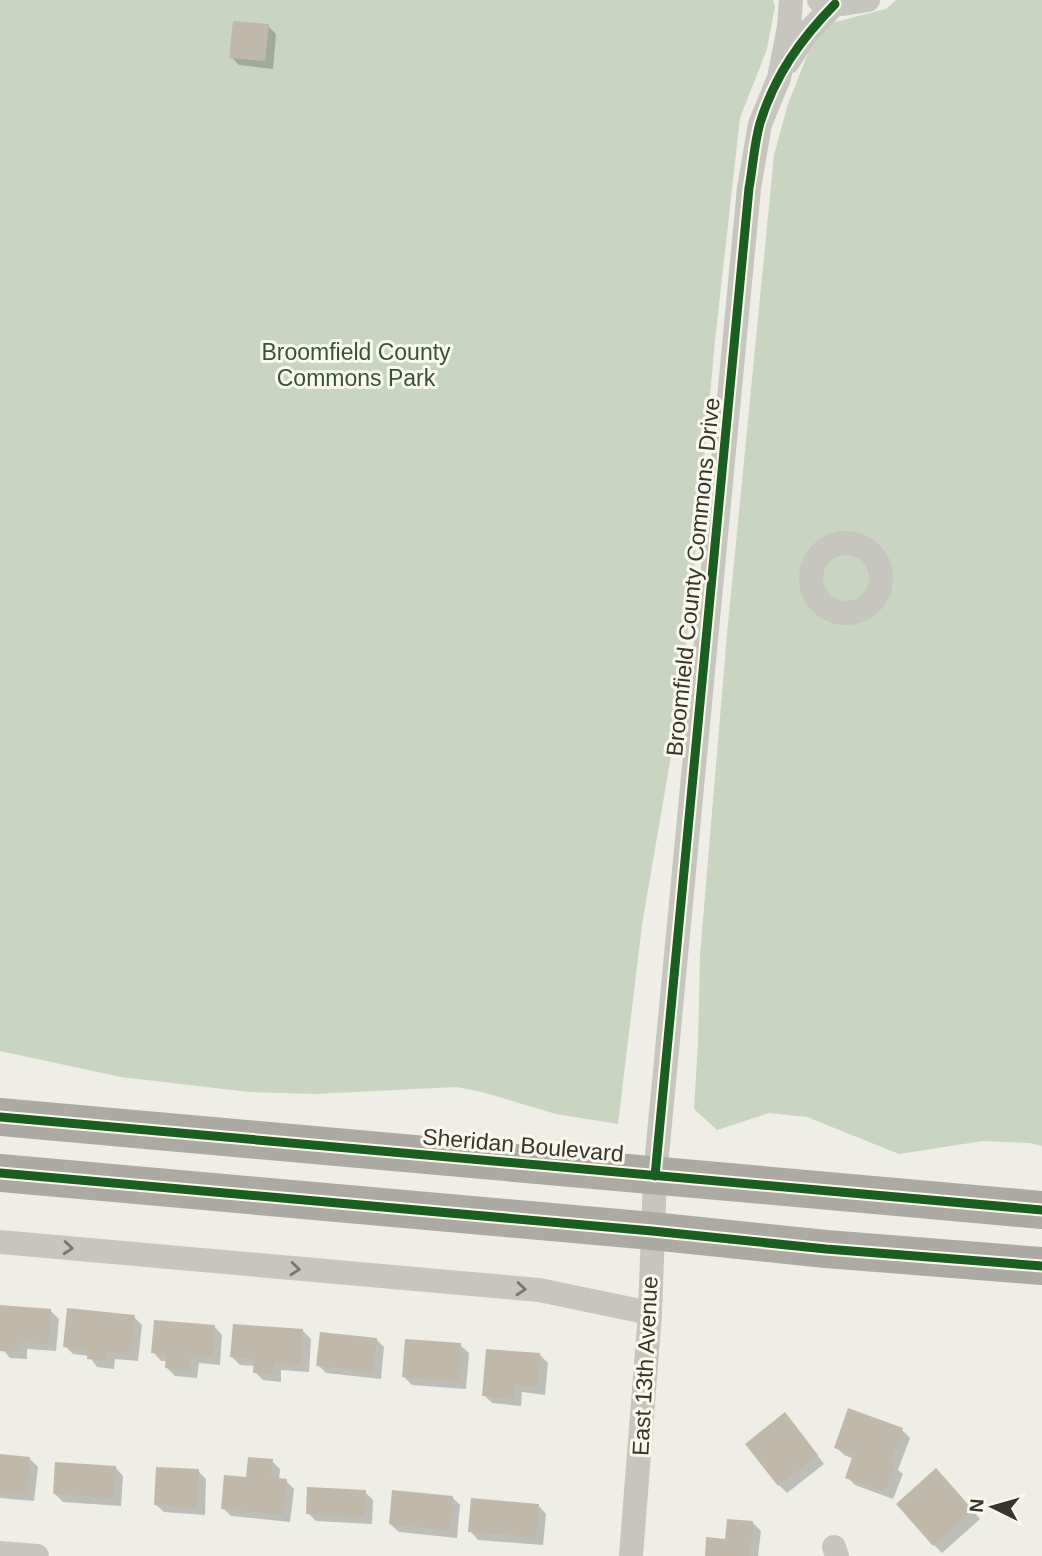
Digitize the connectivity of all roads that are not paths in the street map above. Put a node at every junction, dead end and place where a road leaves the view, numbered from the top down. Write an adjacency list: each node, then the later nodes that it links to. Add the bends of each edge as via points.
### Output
1 (791, 0): 4 (street, Broomfield County Commons Drive)
2 (868, 0): 3 (street)
3 (826, 2): 4 (street, Broomfield County Commons Drive)
4 (779, 78): 7 (street, Broomfield County Commons Drive, via 760,124 749,188)
5 (0, 1116): 7 (main road, Sheridan Boulevard)
6 (0, 1173): 9 (main road)
7 (655, 1177): 8 (main road, Sheridan Boulevard); 9 (street, East 13th Avenue)
8 (1042, 1210)
9 (652, 1231): 11 (main road); 12 (street, East 13th Avenue)
10 (0, 1242): 12 (street, one-way to 12, via 539,1290)
11 (1042, 1266)
12 (650, 1313): 15 (street, East 13th Avenue)
13 (0, 1553): 14 (street)
14 (37, 1556)
15 (631, 1556)

